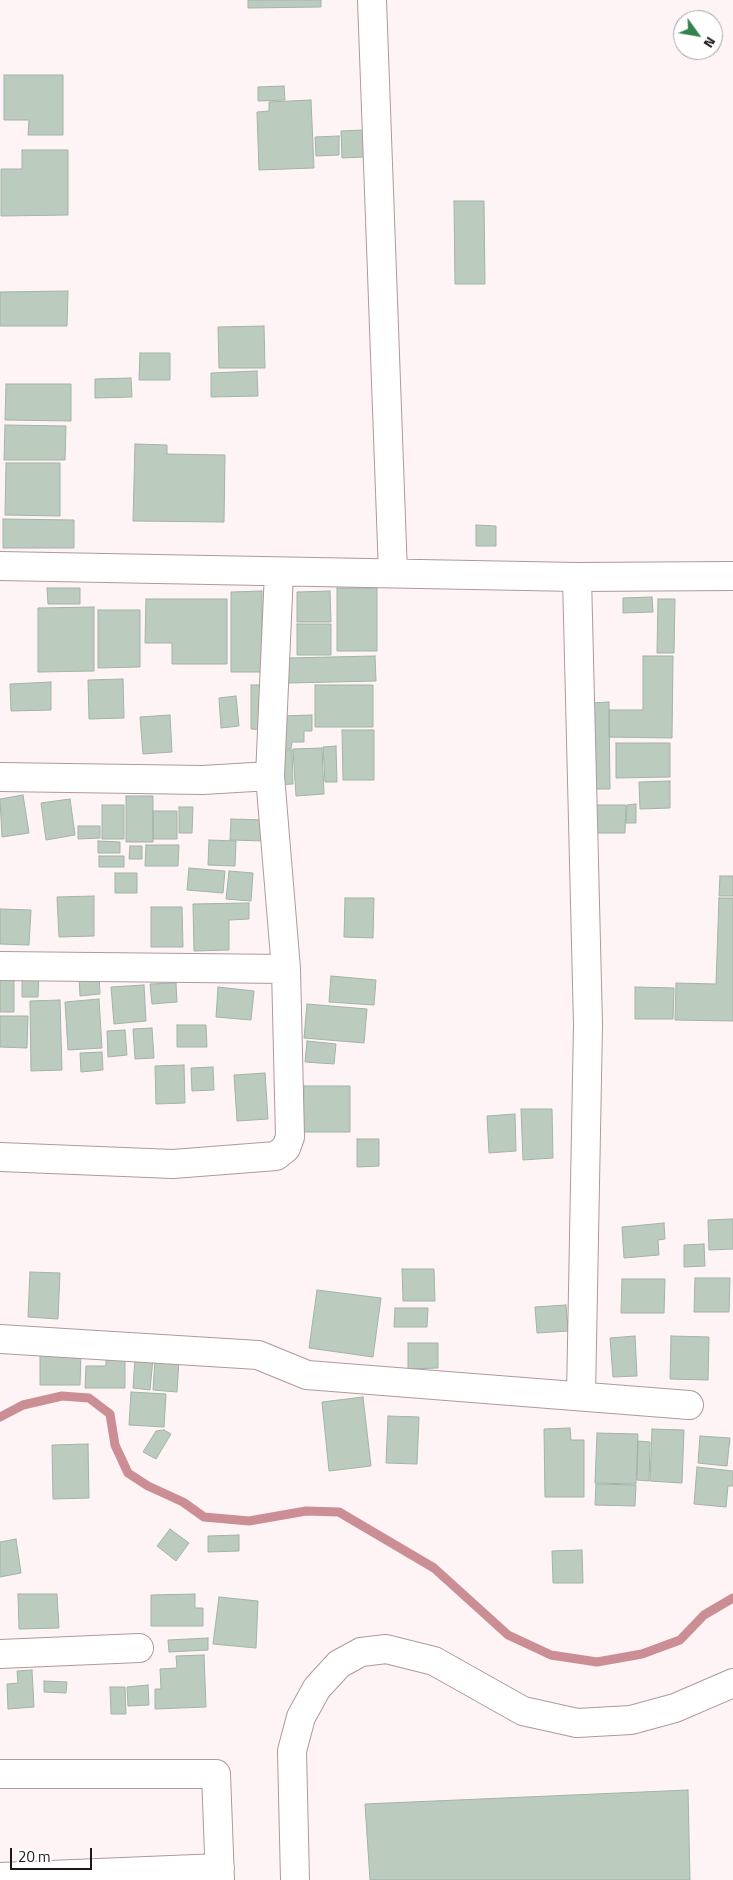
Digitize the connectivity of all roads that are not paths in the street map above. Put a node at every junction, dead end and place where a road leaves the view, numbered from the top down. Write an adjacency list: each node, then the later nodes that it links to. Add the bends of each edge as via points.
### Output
1 (372, 0): 4 (street)
2 (0, 566): 3 (street)
3 (279, 572): 4 (street); 8 (street)
4 (393, 573): 6 (street)
5 (733, 576): 6 (street)
6 (577, 577): 13 (street, via 588,1025)
7 (0, 776): 8 (street, via 203,780)
8 (270, 776): 10 (street)
9 (0, 966): 10 (street)
10 (286, 969): 11 (street, via 290,1137 286,1148 276,1156 173,1164)
11 (0, 1157)
12 (0, 1339): 13 (street, via 258,1355 307,1375)
13 (581, 1396): 14 (street)
14 (689, 1405)
15 (139, 1648): 16 (street)
16 (0, 1654)
17 (733, 1683): 21 (street, via 675,1708 631,1720 577,1723 523,1711 434,1661 386,1649 361,1652 339,1664 317,1688 300,1717 292,1751)
18 (0, 1774): 19 (street, via 216,1774)
19 (220, 1874): 20 (street)
20 (0, 1878)
21 (295, 1880)

